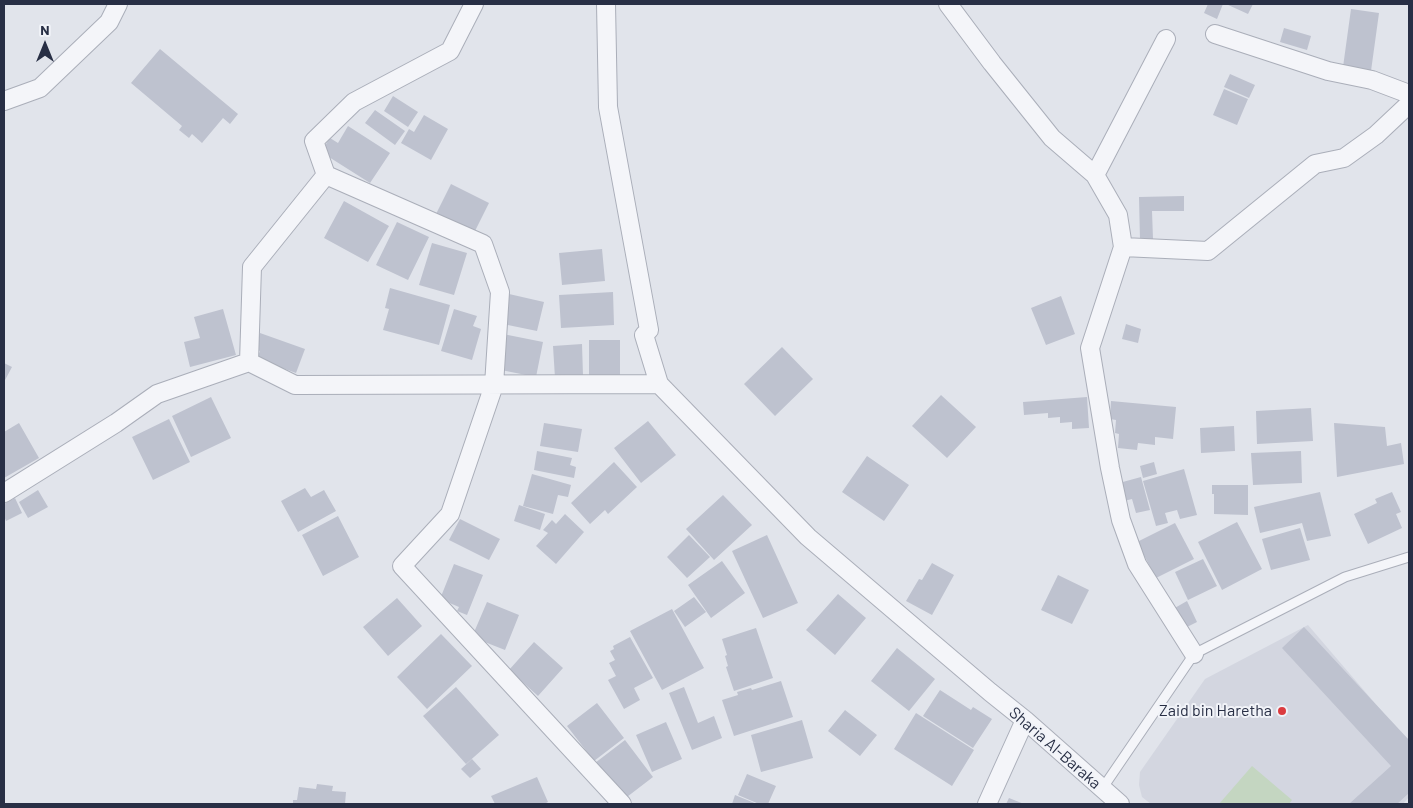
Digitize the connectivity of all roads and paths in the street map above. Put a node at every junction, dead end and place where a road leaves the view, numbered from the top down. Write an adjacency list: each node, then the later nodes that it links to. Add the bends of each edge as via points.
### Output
1 (118, 4): 8 (street, via 109,22 40,88)
2 (474, 4): 10 (street, via 450,51 354,102 314,141)
3 (606, 4): 14 (street, via 608,107 649,330 644,335)
4 (948, 4): 11 (street, via 1052,138)
5 (1215, 34): 7 (street)
6 (1166, 38): 11 (street)
7 (1409, 94)
8 (4, 101)
9 (1409, 104): 12 (street, via 1376,135 1344,158 1314,164 1208,251)
10 (326, 175): 13 (street, via 252,266); 15 (street, via 483,244 500,292)
11 (1095, 175): 12 (street, via 1118,215)
12 (1123, 247): 18 (street, via 1090,348 1110,468 1121,520 1137,564)
13 (249, 362): 15 (street, via 295,385); 16 (street, via 157,394 116,424)
14 (658, 384): 15 (street); 19 (street, Sharia Al-Baraka, via 808,537)
15 (494, 385): 21 (street, via 450,514 402,566)
16 (4, 492)
17 (1409, 557): 18 (lane, via 1345,577)
18 (1194, 654): 20 (lane)
19 (1025, 720): 20 (street, Sharia Al-Baraka); 22 (street)
20 (1102, 789): 23 (street, Sharia Al-Baraka)
21 (622, 804)
22 (987, 804)
23 (1120, 804)

